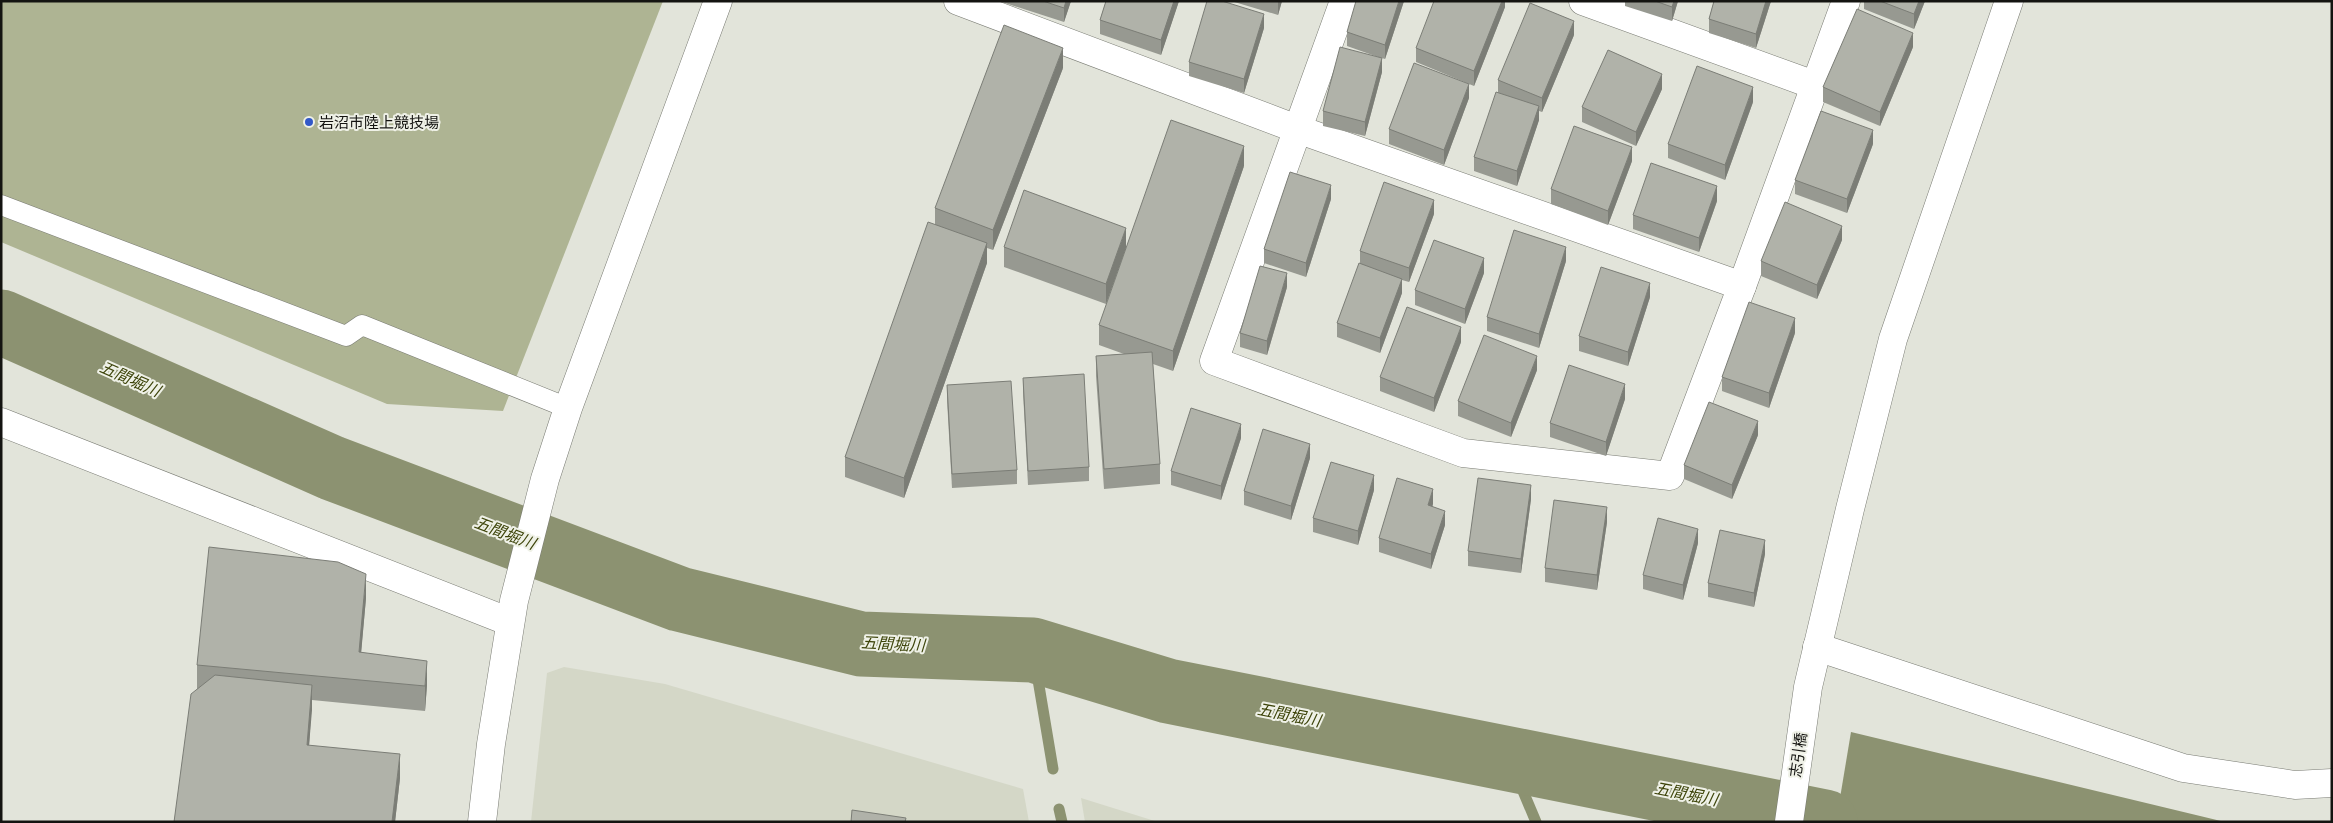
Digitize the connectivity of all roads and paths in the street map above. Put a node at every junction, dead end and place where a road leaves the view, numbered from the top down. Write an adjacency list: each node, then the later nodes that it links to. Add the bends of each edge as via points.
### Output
1 (718, 1): 11 (street)
2 (958, 1): 8 (street)
3 (1344, 1): 8 (street)
4 (1846, 1): 7 (street)
5 (2009, 1): 14 (street, 志引橋, via 1893,339)
6 (1595, 3): 7 (street)
7 (1814, 85): 10 (street)
8 (1297, 129): 10 (street); 10 (street, via 1214,361 1463,454 1670,476)
9 (1, 205): 11 (lane, via 346,336 362,326)
10 (1742, 286)
11 (568, 408): 13 (street, via 545,479)
12 (1, 422): 13 (street)
13 (512, 612): 16 (street)
14 (1818, 647): 15 (street, via 2183,768 2295,785); 17 (street, 志引橋, via 1808,687)
15 (2332, 783)
16 (482, 822)
17 (1789, 822)

